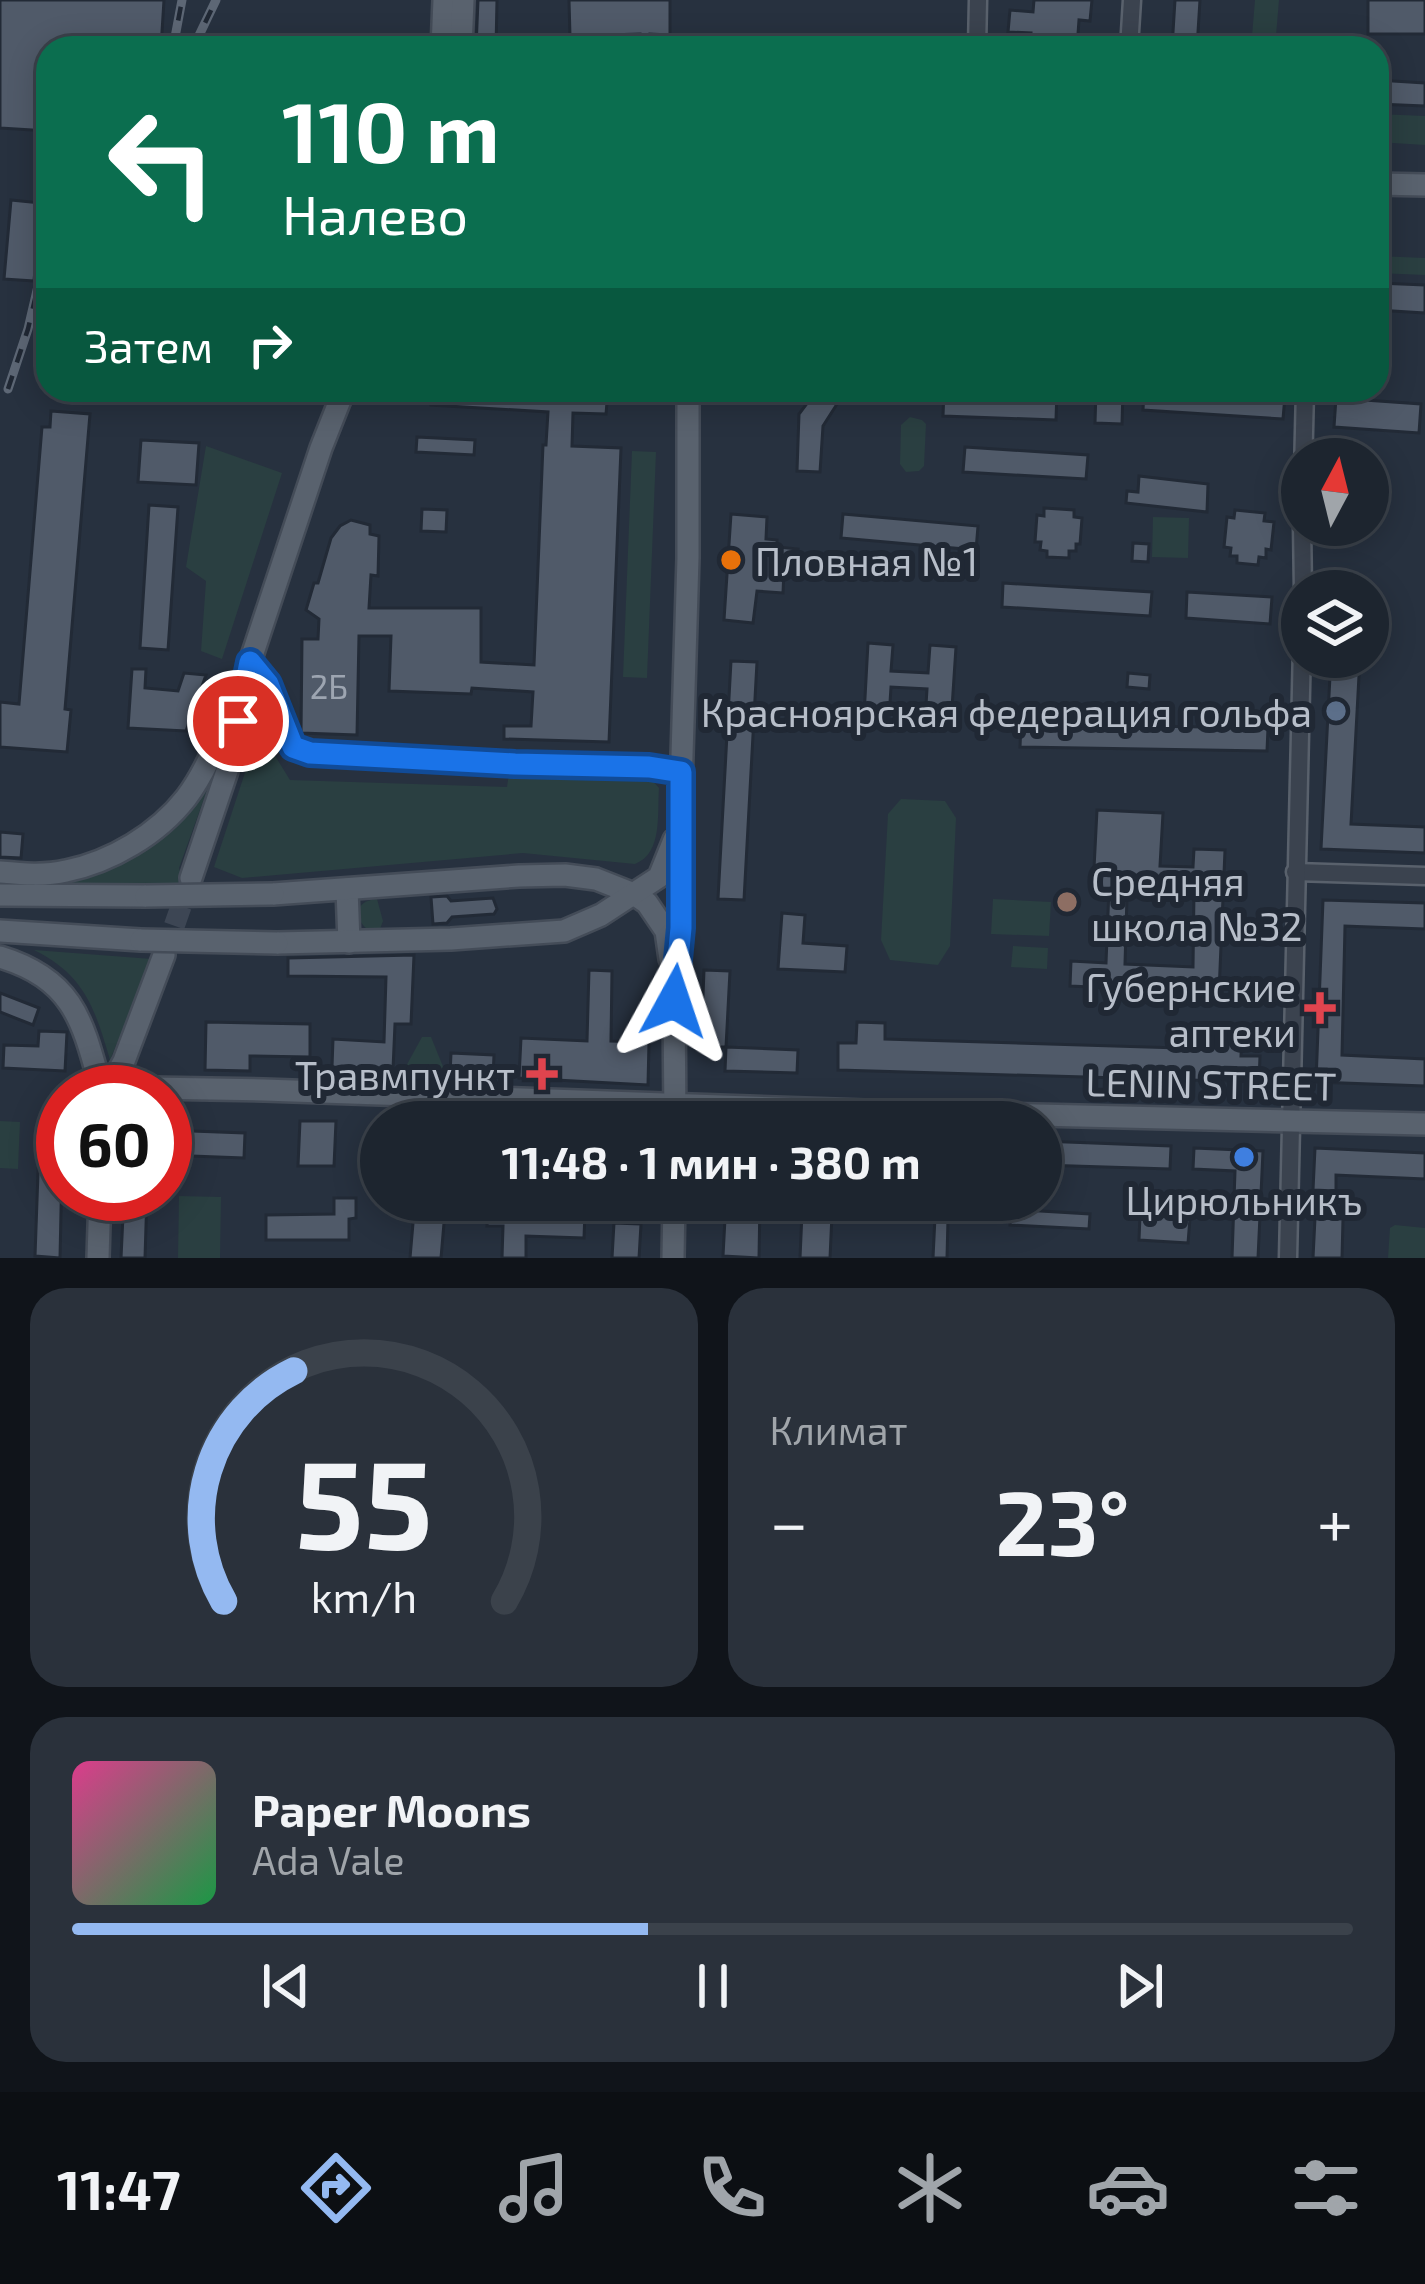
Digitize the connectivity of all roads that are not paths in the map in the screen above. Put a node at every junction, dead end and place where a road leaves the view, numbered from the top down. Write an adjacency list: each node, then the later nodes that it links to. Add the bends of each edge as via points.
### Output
1 (444, 0): 5 (main road)
2 (463, 0): 6 (main road)
3 (977, 0): 7 (street)
4 (1132, 0): 8 (street)
5 (442, 36)
6 (462, 36)
7 (977, 36)
8 (1130, 36)
9 (1389, 184): 10 (main road)
10 (1425, 184)
11 (339, 402): 15 (main road)
12 (691, 402): 17 (main road)
13 (1305, 402): 14 (street)
14 (1304, 438)
15 (249, 665): 17 (street, via 268,684 293,747 310,753); 19 (main road, via 186,798 148,835 63,872); 22 (main road, via 227,770)
16 (1301, 678): 20 (street)
17 (681, 772): 18 (main road)
18 (680, 821): 24 (main road, via 659,877); 30 (main road)
19 (0, 872)
20 (1295, 872): 21 (street); 37 (street)
21 (1425, 876)
22 (191, 878)
23 (347, 889): 24 (main road, via 565,875); 25 (main road, bridge); 27 (main road)
24 (634, 893): 27 (main road, via 564,932); 30 (main road, via 666,931)
25 (0, 895)
26 (0, 931): 27 (main road, bridge)
27 (349, 942)
28 (164, 956): 32 (main road)
29 (0, 957): 31 (main road, via 46,979 73,1004)
30 (674, 1001): 35 (main road)
31 (96, 1065)
32 (122, 1065)
33 (192, 1089): 34 (main road, LENIN STREET)
34 (455, 1101)
35 (675, 1101)
36 (1062, 1117): 37 (main road, LENIN STREET)
37 (1291, 1120): 38 (main road, LENIN STREET); 43 (street)
38 (1425, 1124)
39 (99, 1221): 41 (main road)
40 (674, 1221): 42 (main road)
41 (98, 1258)
42 (673, 1258)
43 (1288, 1258)

